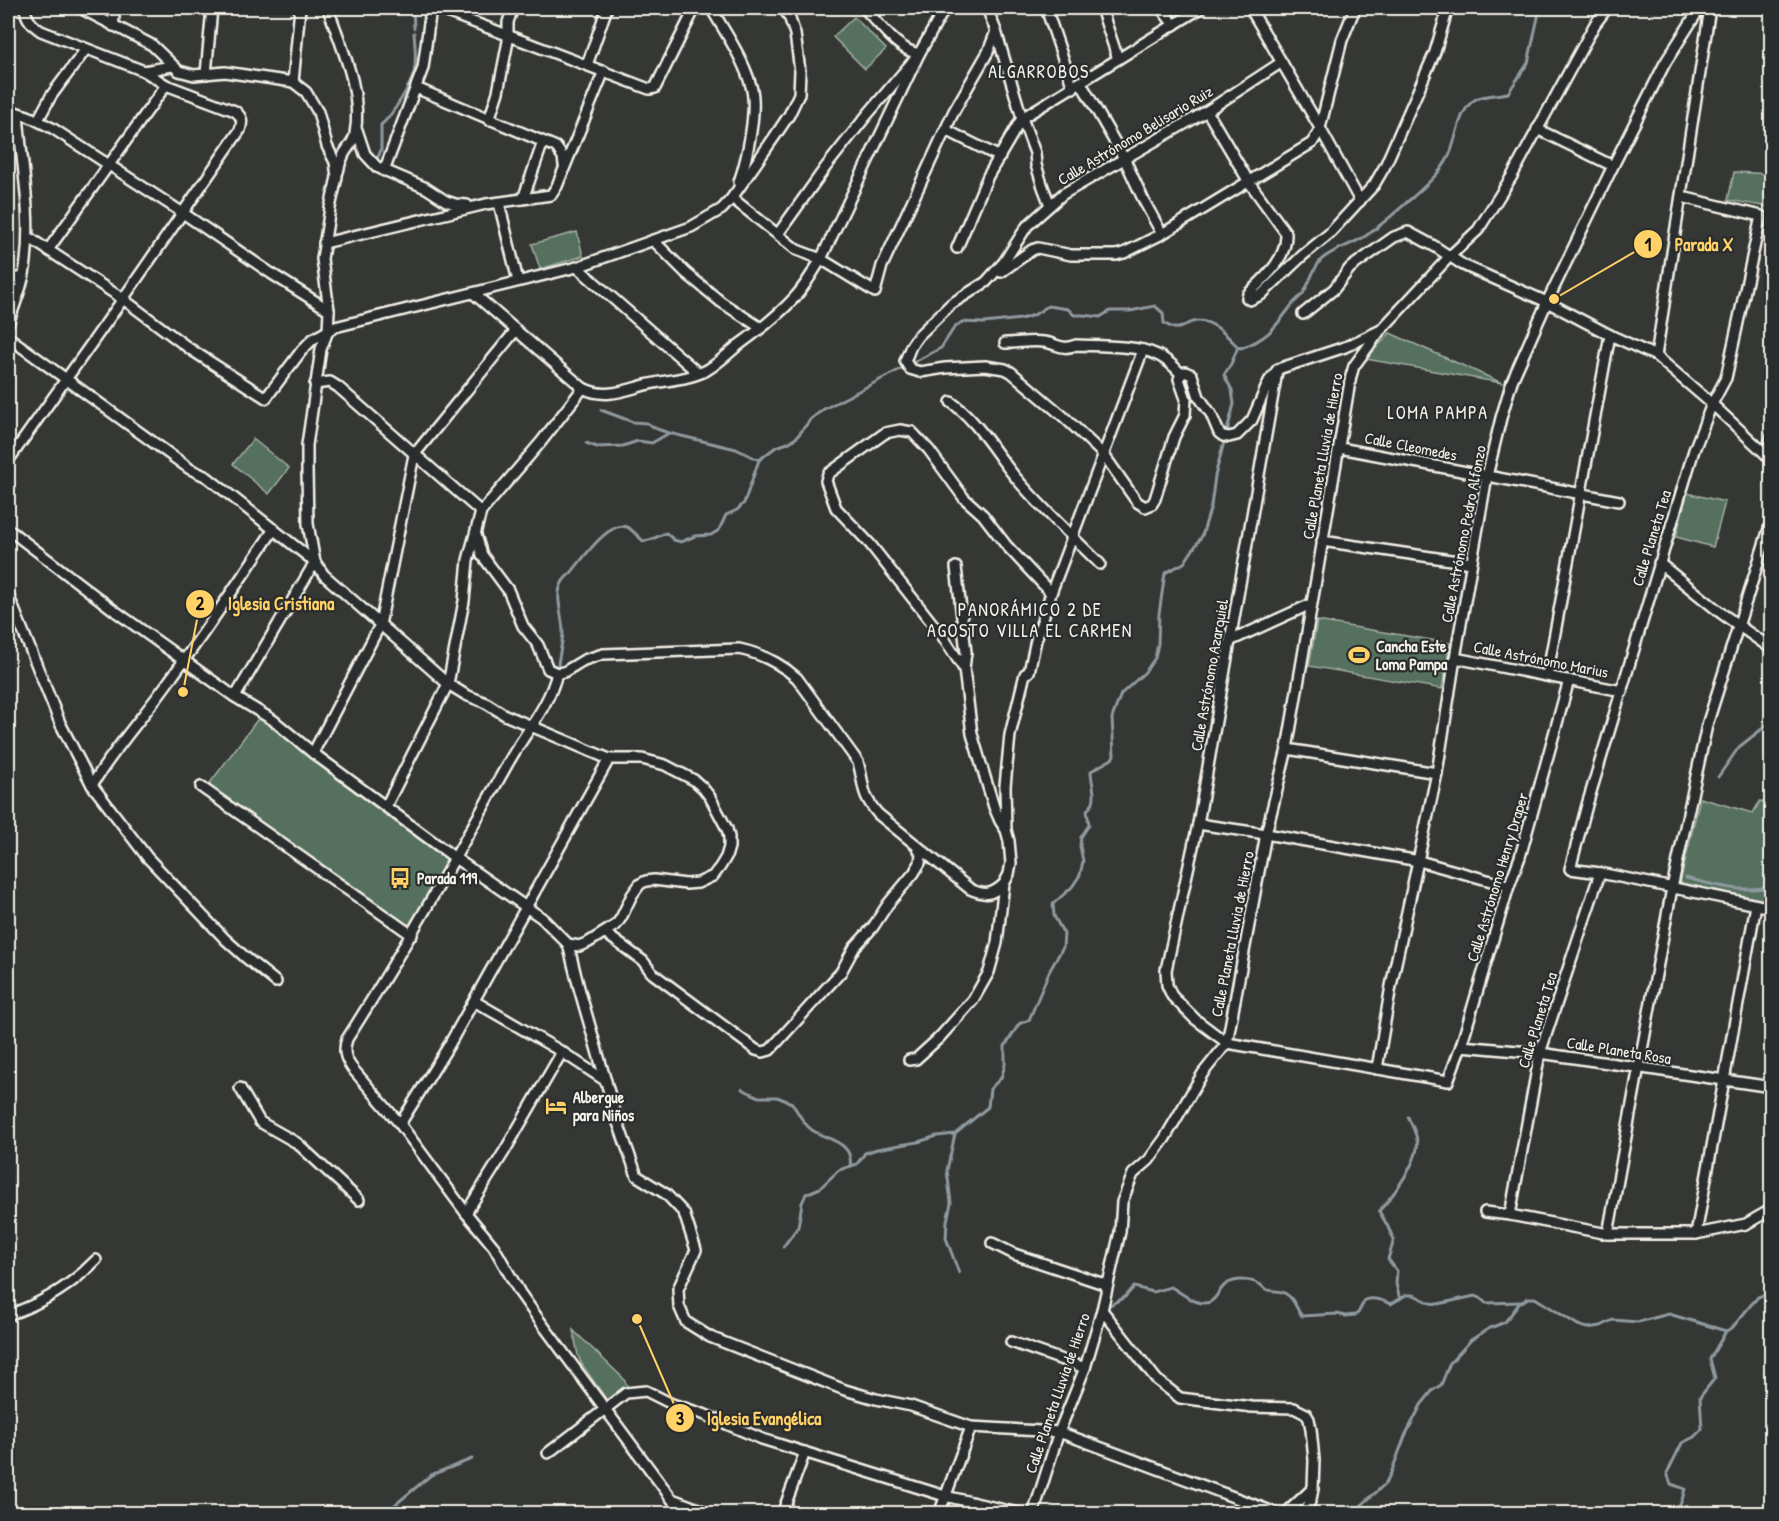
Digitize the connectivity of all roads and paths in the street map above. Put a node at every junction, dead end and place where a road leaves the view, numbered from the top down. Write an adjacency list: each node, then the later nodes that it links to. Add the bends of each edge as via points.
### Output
1 (25, 8): 31 (street, via 29,21 41,31)
2 (80, 8): 28 (street)
3 (115, 8): 28 (street)
4 (212, 8): 39 (street)
5 (300, 8): 40 (street)
6 (328, 8): 52 (street, via 350,71 357,104)
7 (431, 8): 43 (street, via 423,68)
8 (436, 8): 30 (street)
9 (513, 8): 30 (street)
10 (607, 8): 35 (street)
11 (695, 8): 38 (street, via 655,88 641,87)
12 (711, 8): 66 (street, via 742,63 753,98 749,148)
13 (784, 8): 66 (street, via 795,34 799,94)
14 (864, 8): 32 (street, via 900,45)
15 (987, 8): 29 (street)
16 (1046, 8): 42 (street)
17 (1101, 8): 33 (street)
18 (1161, 8): 27 (street)
19 (1201, 8): 27 (street)
20 (1250, 8): 34 (street)
21 (1355, 8): 44 (street, via 1342,40)
22 (1448, 8): 68 (street, via 1435,52 1385,166)
23 (1607, 8): 54 (street)
24 (1701, 8): 60 (street, Calle Astrónomo Pedro Alfonzo, via 1665,63)
25 (1710, 8): 65 (street)
26 (942, 9): 32 (street)
27 (1173, 25): 33 (street)
28 (113, 26): 36 (street, via 152,45)
29 (996, 31): 49 (street); 55 (street)
30 (507, 34): 35 (street); 51 (street, via 498,92)
31 (86, 49): 37 (street); 50 (street)
32 (919, 54): 73 (street, via 825,168); 81 (street)
33 (1118, 59): 42 (street)
34 (1282, 62): 45 (street); 47 (street, Calle Astrónomo Belisario Ruiz)
35 (587, 65): 38 (street)
36 (172, 66): 37 (street); 39 (street, via 194,75)
37 (144, 71): 41 (street)
38 (604, 71): 61 (street)
39 (207, 74): 40 (street, via 225,72)
40 (293, 82): 63 (street, via 306,92 318,112)
41 (166, 85): 59 (street); 72 (street, via 235,111 242,123)
42 (1077, 85): 49 (street); 58 (street)
43 (416, 88): 51 (street); 62 (street)
44 (1328, 102): 45 (street, via 1318,112); 53 (street)
45 (1307, 106): 53 (street)
46 (8, 110): 48 (street)
47 (1207, 111): 58 (street, Calle Astrónomo Belisario Ruiz); 64 (street)
48 (18, 113): 50 (street); 75 (street)
49 (1022, 118): 57 (street); 71 (street)
50 (38, 120): 59 (street)
51 (489, 120): 56 (street)
52 (356, 124): 62 (street, via 366,154); 63 (street)
53 (1320, 128): 64 (street, via 1312,143); 68 (street)
54 (1537, 129): 60 (street); 80 (street, via 1478,230)
55 (946, 130): 57 (street); 81 (street, via 882,266 875,292)
56 (543, 142): 61 (street, via 561,151); 67 (street)
57 (1000, 157): 78 (street)
58 (1125, 159): 71 (street, Calle Astrónomo Belisario Ruiz, via 1063,194); 74 (street)
59 (110, 166): 72 (street); 79 (street)
60 (1613, 166): 89 (street, Calle Astrónomo Pedro Alfonzo)
61 (564, 168): 67 (street, via 550,195)
62 (384, 171): 70 (street, via 455,204)
63 (337, 177): 77 (street)
64 (1249, 182): 68 (street, via 1281,224 1287,243 1272,270 1248,294 1250,300 1261,295 1329,234); 74 (street)
65 (1682, 197): 101 (street); 109 (street, Calle Planeta Tea, via 1761,216 1726,378)
66 (732, 198): 73 (street); 76 (street, via 711,217)
67 (523, 199): 69 (street)
68 (1360, 201)
69 (498, 203): 70 (street); 85 (street)
70 (486, 204): 77 (street)
71 (1050, 206): 86 (street, Calle Astrónomo Belisario Ruiz, via 1027,226)
72 (183, 213): 88 (street); 90 (street)
73 (778, 234): 81 (street, via 797,250)
74 (1162, 234): 86 (street, via 1116,255 1071,255 1038,248)
75 (28, 237): 79 (street); 84 (street)
76 (653, 240): 82 (street); 93 (street, via 721,302)
77 (324, 243): 90 (street, via 323,274)
78 (957, 248)
79 (48, 250): 88 (street)
80 (1450, 256): 89 (street); 91 (street, via 1408,232 1394,237 1350,268 1334,289); 95 (street)
81 (821, 259): 93 (street, via 795,297)
82 (578, 267): 85 (street); 103 (street)
83 (8, 278): 84 (street)
84 (23, 278): 92 (street)
85 (518, 281): 87 (street)
86 (986, 282): 113 (street, Calle Astrónomo Belisario Ruiz, via 951,304 918,336 907,355 907,366 920,372 961,366 1005,369)
87 (472, 293): 94 (street); 96 (street)
88 (123, 299): 96 (street, via 266,398 302,350); 105 (street)
89 (1547, 302): 97 (street); 116 (street, Calle Astrónomo Pedro Alfonzo, via 1512,381)
90 (329, 310): 96 (street)
91 (1304, 314)
92 (8, 324)
93 (761, 328): 103 (street)
94 (516, 330): 107 (street); 112 (street)
95 (1381, 330): 102 (street, via 1345,347); 111 (street, Calle Planeta Lluvia de Hierro, via 1354,366)
96 (328, 331): 106 (street)
97 (1610, 335): 101 (street); 117 (street)
98 (8, 337): 105 (street)
99 (1005, 343): 100 (street)
100 (1143, 350): 104 (street, via 1156,354); 113 (street)
101 (1656, 356): 109 (street)
102 (1278, 369): 104 (street, via 1252,420 1237,435 1229,437 1219,433 1192,375); 136 (street, Calle Astrónomo Azarquiel)
103 (698, 373): 107 (street, via 602,394)
104 (1181, 374): 113 (street, Calle Astrónomo Belisario Ruiz, via 1185,415 1152,504 1144,507 1137,502)
105 (66, 378): 115 (street); 122 (street, via 190,469 207,477)
106 (315, 384): 112 (street, via 330,382 338,387); 126 (street, via 307,470 308,524)
107 (583, 388): 119 (street)
108 (951, 402): 124 (street, via 962,409 1016,478)
109 (1712, 404): 114 (street); 128 (street, Calle Planeta Tea)
110 (1772, 436): 114 (street)
111 (1340, 448): 116 (street, Calle Cleomedes); 125 (street, Calle Planeta Lluvia de Hierro)
112 (414, 455): 119 (street); 135 (street)
113 (1104, 455): 124 (street)
114 (1769, 457)
115 (8, 461)
116 (1487, 476): 117 (street, Calle Cleomedes); 127 (street, Calle Astrónomo Pedro Alfonzo)
117 (1581, 493): 118 (street, Calle Cleomedes); 142 (street)
118 (1619, 501)
119 (480, 512): 123 (street)
120 (1772, 519): 134 (street)
121 (8, 529): 139 (street)
122 (274, 530): 126 (street); 139 (street)
123 (476, 535): 141 (street, via 482,555 508,590 548,669); 144 (street, via 468,560)
124 (1071, 536): 129 (street); 131 (street)
125 (1322, 541): 127 (street); 133 (street, Calle Planeta Lluvia de Hierro)
126 (315, 562): 135 (street, via 324,575); 146 (street)
127 (1471, 563): 138 (street, Calle Astrónomo Pedro Alfonzo)
128 (1659, 563): 134 (street); 145 (street, Calle Planeta Tea)
129 (1100, 564)
130 (956, 567): 140 (street, via 966,652)
131 (1051, 593): 140 (street, via 964,498 912,432 885,433 828,474 826,481 836,508 870,544); 156 (street, via 1010,735)
132 (8, 594): 152 (street, via 60,723)
133 (1311, 604): 136 (street); 148 (street, Calle Planeta Lluvia de Hierro)
134 (1738, 624): 137 (street); 164 (street, via 1707,725)
135 (380, 625): 144 (street); 149 (street)
136 (1230, 641): 155 (street, Calle Astrónomo Azarquiel)
137 (1772, 649)
138 (1455, 658): 142 (street, Calle Astrónomo Marius); 151 (street, Calle Astrónomo Pedro Alfonzo)
139 (185, 660): 146 (street); 152 (street)
140 (964, 669): 156 (street, via 974,742 994,807)
141 (557, 673): 147 (street, via 554,687); 158 (street, via 603,654 739,649 766,657 797,678 858,762 869,803)
142 (1547, 676): 143 (street, Calle Astrónomo Marius)
143 (1569, 680): 145 (street, Calle Astrónomo Marius); 163 (street, Calle Astrónomo Henry Draper)
144 (448, 684): 147 (street); 154 (street)
145 (1622, 691): 161 (street, Calle Planeta Tea, via 1570,869)
146 (235, 697): 149 (street, via 273,720)
147 (531, 725): 150 (street); 159 (street)
148 (1287, 749): 151 (street); 157 (street, Calle Planeta Lluvia de Hierro)
149 (312, 753): 154 (street)
150 (609, 759): 166 (street); 168 (street, via 642,759 665,765 694,780 710,797 727,829 729,847 720,867 706,880 686,884 654,880 639,884 621,918)
151 (1437, 773): 160 (street, Calle Astrónomo Pedro Alfonzo)
152 (92, 785): 171 (street, via 147,857 225,939)
153 (201, 787): 169 (street)
154 (387, 806): 159 (street)
155 (1198, 824): 157 (street); 173 (street, Calle Astrónomo Azarquiel, via 1166,970 1167,985 1180,1006)
156 (1006, 830): 162 (street, via 1011,863)
157 (1266, 834): 160 (street); 173 (street, Calle Planeta Lluvia de Hierro)
158 (917, 845): 162 (street, via 981,894 990,894); 168 (street, via 920,863 854,948 842,972 770,1050 763,1052 652,973 643,961)
159 (455, 858): 166 (street); 169 (street)
160 (1419, 861): 163 (street); 179 (street, Calle Astrónomo Pedro Alfonzo)
161 (1600, 873): 164 (street); 176 (street, Calle Planeta Tea)
162 (1004, 884): 177 (street, via 995,954 981,987 939,1038 916,1059)
163 (1509, 886): 174 (street, Calle Astrónomo Henry Draper)
164 (1672, 888): 165 (street); 178 (street)
165 (1756, 905): 167 (street); 180 (street)
166 (527, 908): 170 (street); 172 (street)
167 (1772, 908)
168 (605, 933): 170 (street, via 579,946)
169 (412, 935): 184 (street, via 347,1039 344,1053 352,1068)
170 (568, 944): 181 (street)
171 (276, 982)
172 (474, 1001): 175 (street); 184 (street)
173 (1227, 1043): 179 (street); 194 (street, Calle Planeta Lluvia de Hierro, via 1203,1072 1165,1138 1133,1174 1122,1202 1120,1232)
174 (1461, 1046): 176 (street, Calle Planeta Rosa); 179 (street, Calle Astrónomo Henry Draper, via 1448,1081)
175 (562, 1052): 181 (street); 188 (street)
176 (1540, 1053): 178 (street, Calle Planeta Rosa); 189 (street, Calle Planeta Tea)
177 (909, 1060)
178 (1638, 1068): 180 (street, Calle Planeta Rosa); 190 (street)
179 (1377, 1069)
180 (1724, 1080): 182 (street, Calle Planeta Rosa); 191 (street)
181 (606, 1081): 200 (street, via 637,1176 666,1194 684,1213 696,1250 678,1289 679,1306 686,1322 710,1337 845,1390)
182 (1772, 1086)
183 (240, 1088): 185 (street, via 260,1122 297,1143)
184 (400, 1124): 188 (street)
185 (358, 1200)
186 (1772, 1209): 191 (street, via 1746,1224)
187 (1485, 1212): 189 (street)
188 (466, 1213): 199 (street, via 494,1246 520,1293)
189 (1510, 1215): 190 (street)
190 (1608, 1234): 191 (street)
191 (1696, 1234)
192 (992, 1243): 194 (street)
193 (96, 1260): 196 (street, via 77,1278 32,1307)
194 (1107, 1285): 195 (street, Calle Planeta Lluvia de Hierro)
195 (1102, 1310): 198 (street, Calle Planeta Lluvia de Hierro); 204 (street, via 1157,1380 1180,1398 1294,1408 1306,1414 1314,1460)
196 (8, 1315)
197 (1011, 1342): 198 (street)
198 (1085, 1368): 201 (street, Calle Planeta Lluvia de Hierro)
199 (606, 1408): 202 (street, via 626,1393 646,1391 762,1439); 203 (street); 206 (street)
200 (970, 1426): 201 (street); 205 (street)
201 (1059, 1432): 212 (street, Calle Planeta Lluvia de Hierro); 213 (street)
202 (805, 1452): 205 (street); 209 (street)
203 (548, 1453)
204 (1313, 1489): 214 (street); 215 (street)
205 (945, 1496): 210 (street); 211 (street)
206 (670, 1498): 207 (street); 208 (street)
207 (683, 1514)
208 (712, 1514)
209 (782, 1514)
210 (939, 1514)
211 (1022, 1514)
212 (1033, 1514)
213 (1279, 1514)
214 (1285, 1514)
215 (1305, 1514)

